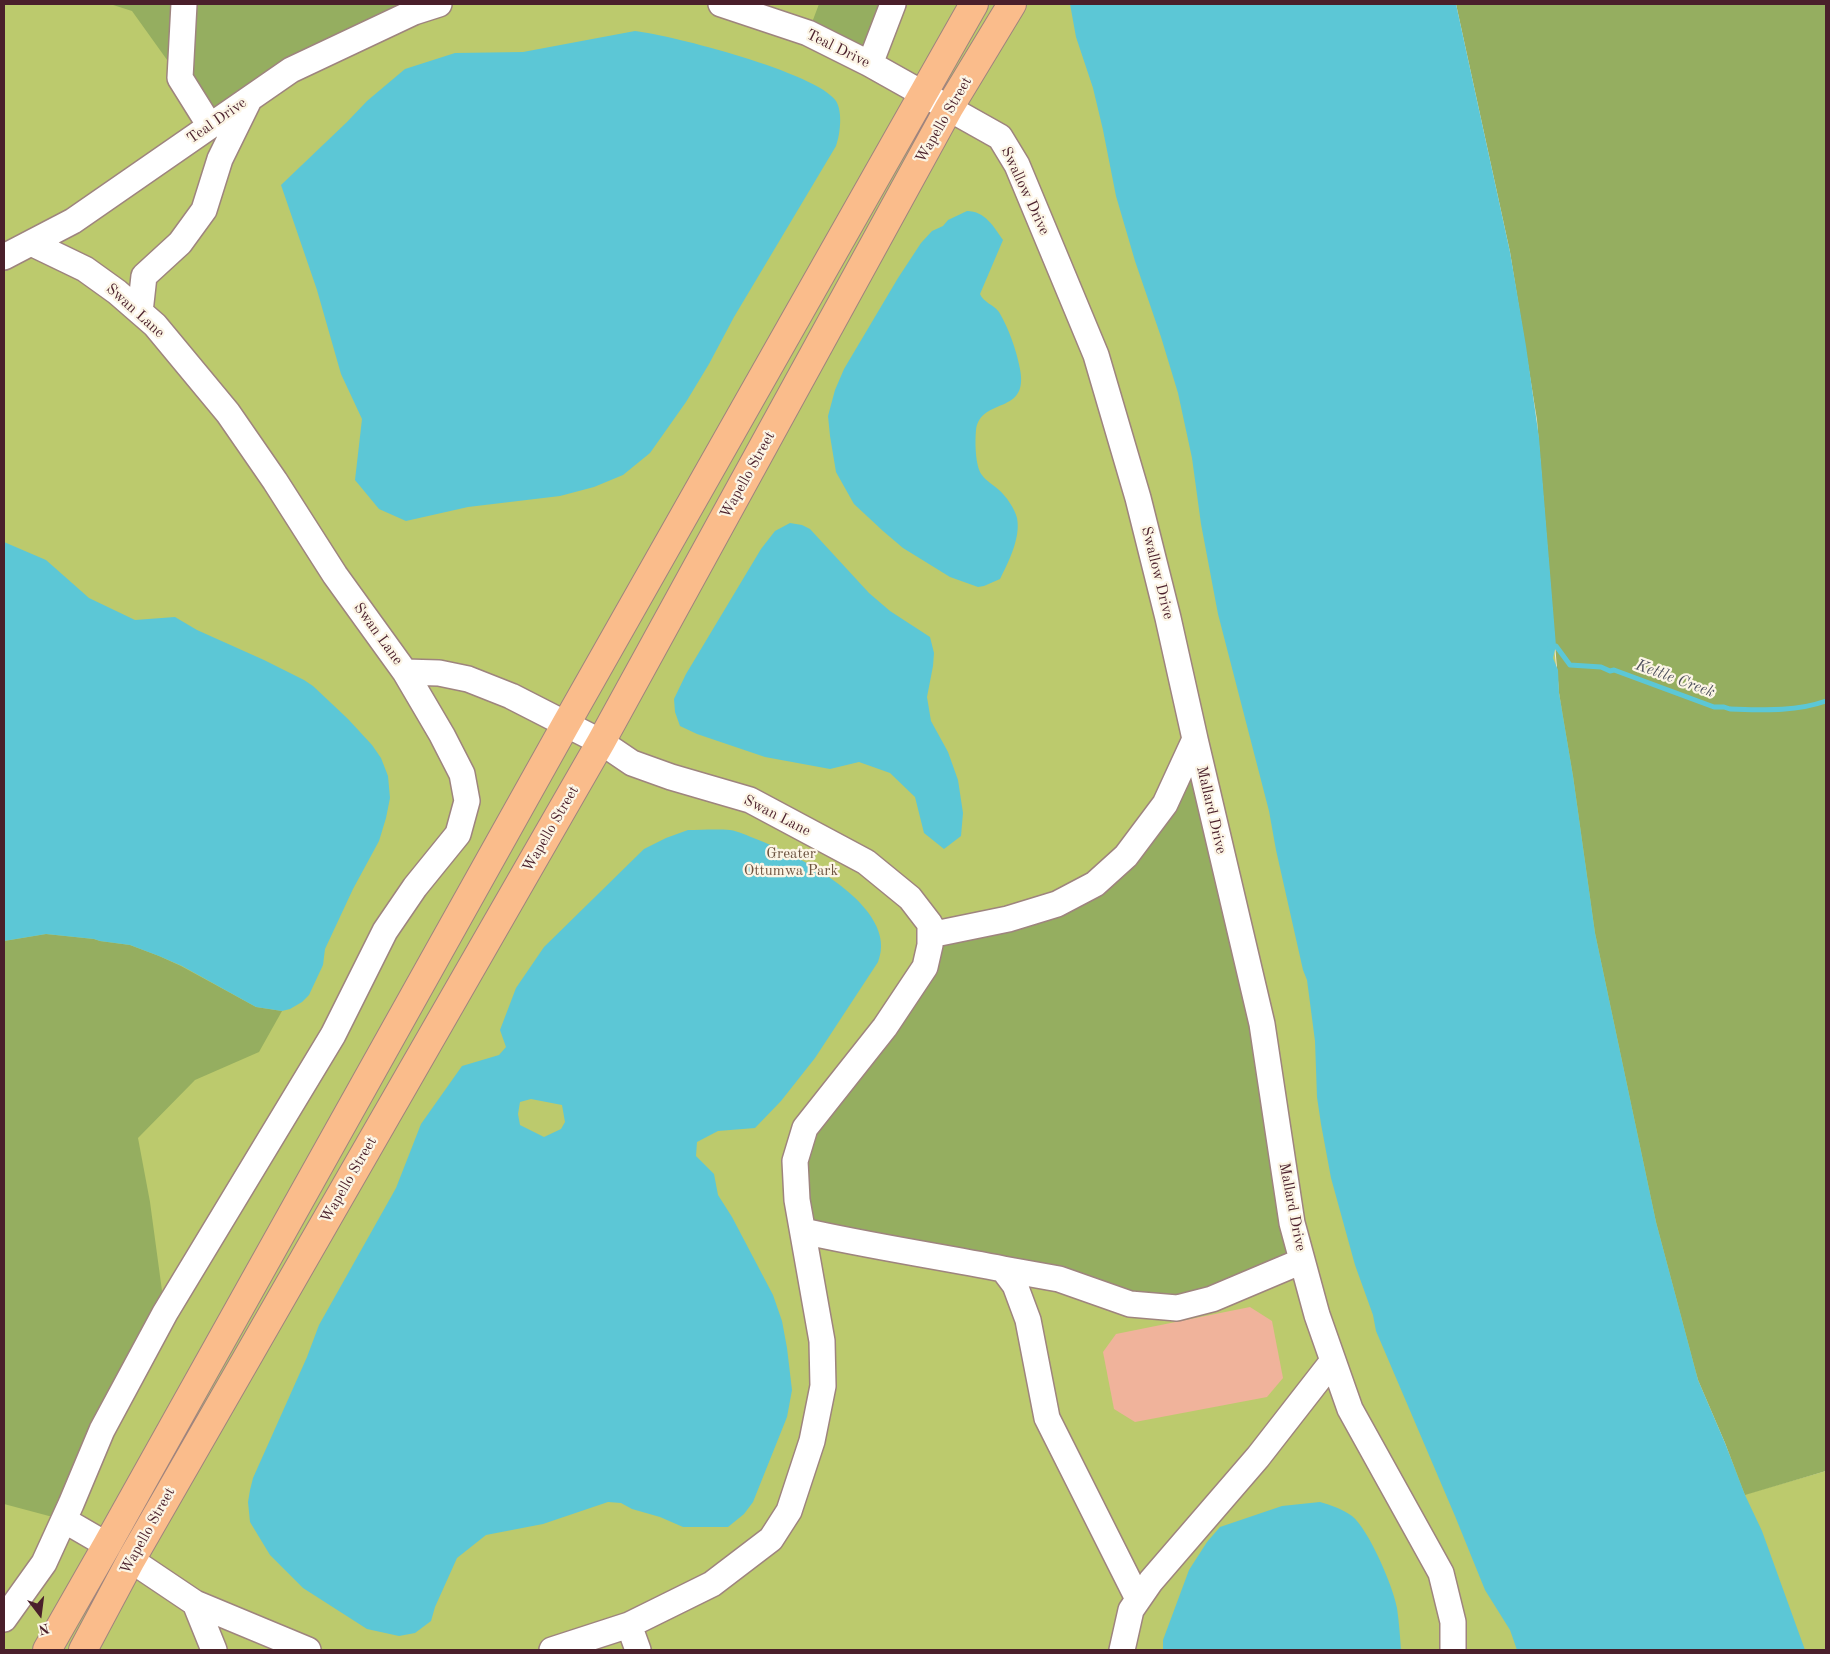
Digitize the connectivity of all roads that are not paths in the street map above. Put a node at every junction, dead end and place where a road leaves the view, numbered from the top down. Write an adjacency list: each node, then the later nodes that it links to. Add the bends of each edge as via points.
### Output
1 (184, 4): 11 (street, via 180,78)
2 (439, 4): 9 (street, Teal Drive, via 414,12 291,70)
3 (721, 4): 7 (street, Teal Drive, via 808,33)
4 (893, 4): 7 (street)
5 (974, 4): 8 (main road, Wapello Street)
6 (1012, 4): 10 (main road, Wapello Street)
7 (870, 64): 8 (street, Teal Drive)
8 (922, 94): 10 (street, Teal Drive); 16 (main road, Wapello Street)
9 (250, 98): 11 (street, Teal Drive); 14 (street, via 220,159 204,210 180,243 144,276)
10 (949, 108): 17 (street, Swallow Drive, via 1000,137 1016,165 1096,355 1138,498); 18 (main road, Wapello Street)
11 (210, 126): 12 (street, Teal Drive, via 73,221)
12 (31, 243): 13 (street, Teal Drive); 14 (street, Swan Lane, via 85,269)
13 (4, 257)
14 (140, 312): 15 (street, Swan Lane, via 155,325 228,412 335,575)
15 (405, 672): 16 (street, Swan Lane, via 439,673 468,679); 24 (street, via 462,774 466,801 458,834 385,931 333,1035 164,1313 102,1430)
16 (566, 724): 18 (street, Swan Lane); 25 (main road, Wapello Street)
17 (1195, 739): 19 (street, via 1165,804 1126,856 1095,884 1057,904 1016,917); 21 (street, Mallard Drive, via 1262,1024 1292,1223)
18 (601, 742): 19 (street, Swan Lane, via 632,763 750,800 866,862 910,898 930,924); 26 (main road, Wapello Street)
19 (930, 935): 20 (street, via 926,967 885,1028 806,1128 795,1161)
20 (803, 1231): 22 (street); 30 (street, via 822,1341 823,1386 812,1441 789,1511 771,1540 712,1584)
21 (1302, 1261): 22 (street, via 1212,1299 1177,1308 1130,1304 1059,1279); 23 (street, Mallard Drive)
22 (1003, 1269): 27 (street, via 1014,1284 1028,1320 1047,1418)
23 (1332, 1362): 27 (street, via 1258,1457); 38 (street, Mallard Drive, via 1350,1409 1441,1573 1453,1622)
24 (64, 1520): 25 (street); 29 (street, via 44,1563)
25 (107, 1545): 31 (main road, Wapello Street)
26 (131, 1560): 28 (street); 32 (main road, Wapello Street)
27 (1138, 1599): 37 (street, via 1131,1610)
28 (195, 1604): 33 (street); 34 (street)
29 (4, 1619)
30 (629, 1626): 35 (street); 36 (street)
31 (47, 1650)
32 (83, 1650)
33 (214, 1650)
34 (308, 1650)
35 (552, 1650)
36 (638, 1650)
37 (1122, 1650)
38 (1453, 1650)

